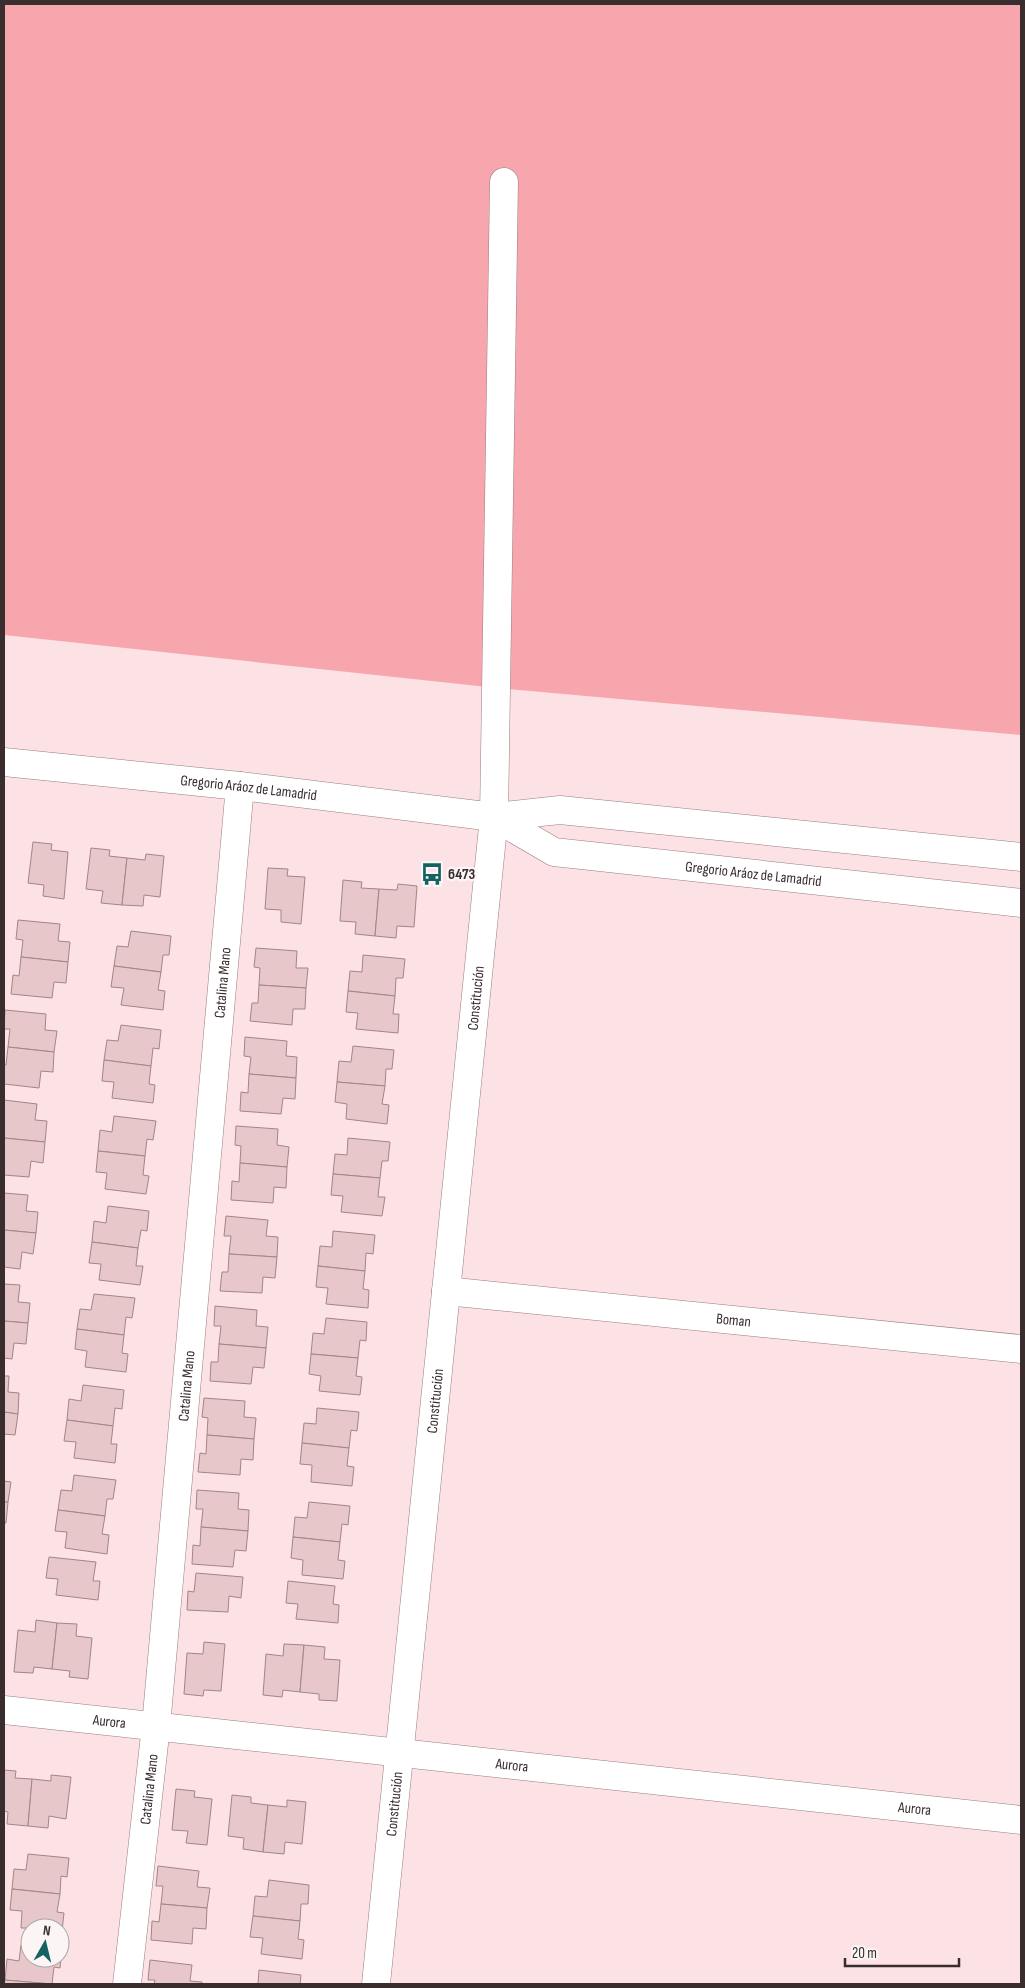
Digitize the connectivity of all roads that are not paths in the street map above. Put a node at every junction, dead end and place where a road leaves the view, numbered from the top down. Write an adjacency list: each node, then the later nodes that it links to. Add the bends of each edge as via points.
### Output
1 (504, 182): 4 (street, Constitución)
2 (4, 762): 3 (street, Gregorio Aráoz de Lamadrid)
3 (240, 786): 4 (street, Gregorio Aráoz de Lamadrid); 10 (street, Catalina Mano)
4 (494, 817): 5 (street, Gregorio Aráoz de Lamadrid, via 560,810); 6 (street, Gregorio Aráoz de Lamadrid, via 554,852); 7 (street, Constitución)
5 (1021, 857)
6 (1021, 903)
7 (446, 1291): 8 (street, Boman); 11 (street, Constitución)
8 (1021, 1349)
9 (4, 1710): 10 (street, Aurora)
10 (156, 1726): 11 (street, Aurora); 13 (street, Catalina Mano)
11 (399, 1754): 12 (street, Aurora); 14 (street, Constitución)
12 (1021, 1820)
13 (127, 1984)
14 (376, 1984)

